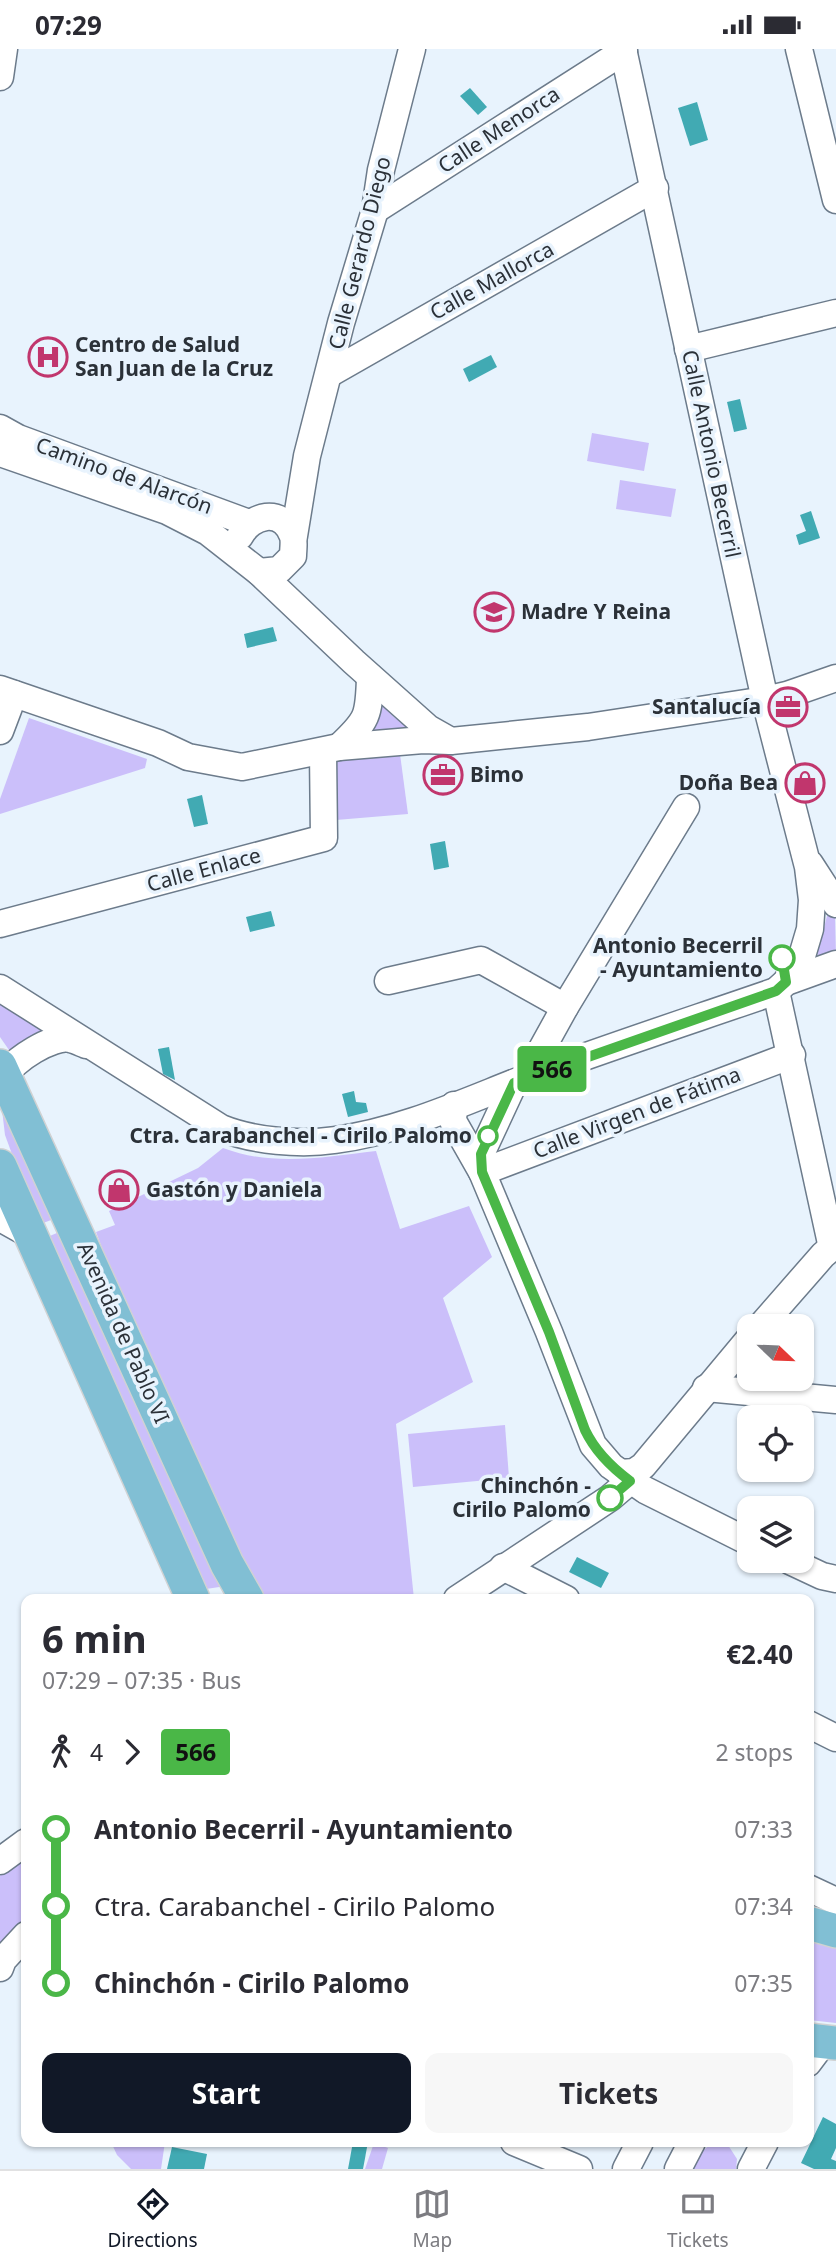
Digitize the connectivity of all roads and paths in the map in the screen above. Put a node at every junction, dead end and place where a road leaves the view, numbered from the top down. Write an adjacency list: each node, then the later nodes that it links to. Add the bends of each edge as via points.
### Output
1 (4, 49): 5 (street)
2 (412, 49): 8 (street, Calle Gerardo Diego)
3 (799, 49): 7 (street)
4 (623, 50): 6 (street, Calle Antonio Becerril); 8 (street, Calle Menorca)
5 (0, 77)
6 (655, 188): 10 (street, Calle Antonio Becerril); 11 (street, Calle Mallorca)
7 (836, 200)
8 (374, 210): 11 (street, Calle Gerardo Diego)
9 (836, 313): 10 (street)
10 (688, 349): 21 (street, Calle Antonio Becerril)
11 (329, 374): 14 (street, Calle Gerardo Diego)
12 (0, 428): 15 (street, Camino de Alarcón)
13 (0, 453): 17 (street, Camino de Alarcón, via 167,511 208,532)
14 (307, 456): 15 (street, Calle Gerardo Diego, via 278,508); 16 (street, Calle Gerardo Diego)
15 (255, 520): 16 (street, via 275,518); 17 (street, via 239,541)
16 (294, 536): 17 (street, via 293,556 279,570)
17 (251, 567): 18 (street, Camino de Alarcón)
18 (370, 677): 23 (street, Camino de Alarcón, via 428,728); 24 (street, via 369,708 362,726)
19 (836, 678): 21 (street)
20 (7, 692): 22 (street); 24 (street, via 188,757 242,767)
21 (765, 700): 23 (street, via 588,727); 26 (street, Calle Antonio Becerril)
22 (0, 731)
23 (451, 741): 24 (street)
24 (331, 749): 28 (street, Calle Enlace, via 324,838)
25 (686, 807): 33 (street)
26 (805, 857): 27 (street, Calle Antonio Becerril); 31 (street, Calle Antonio Becerril, via 812,900 810,929 802,956)
27 (836, 904)
28 (0, 924)
29 (836, 964): 31 (street)
30 (388, 981): 33 (street, via 481,960)
31 (781, 986): 35 (street); 36 (street)
32 (0, 988): 34 (street)
33 (565, 1007): 36 (street, via 539,1054)
34 (104, 1051): 37 (street, via 68,1038 54,1041 16,1062); 39 (street, via 221,1128 241,1136 332,1141 370,1134)
35 (792, 1055): 41 (street, Calle Virgen de Fátima); 44 (street)
36 (541, 1073): 38 (street)
37 (2, 1078): 55 (main road, Avenida de Pablo VI)
38 (514, 1083): 39 (street); 41 (street)
39 (454, 1105): 41 (street, via 472,1120)
40 (1, 1163): 43 (main road)
41 (481, 1163): 49 (street, via 585,1430 593,1445)
42 (0, 1218): 43 (street)
43 (29, 1234): 54 (main road)
44 (832, 1252): 45 (street)
45 (772, 1314)
46 (737, 1353): 47 (street)
47 (706, 1388): 48 (street); 49 (street)
48 (836, 1400)
49 (635, 1478): 50 (street); 51 (street)
50 (737, 1535)
51 (503, 1567): 56 (street); 57 (street)
52 (814, 1572): 53 (street)
53 (836, 1579)
54 (191, 1594)
55 (244, 1594)
56 (464, 1594)
57 (555, 1594)
58 (814, 1727): 59 (street)
59 (836, 1738)
60 (21, 1846): 61 (street)
61 (0, 1861)
62 (814, 1902): 63 (street)
63 (821, 1919)
64 (21, 1940): 65 (street)
65 (0, 1968)
66 (526, 2147): 70 (street)
67 (637, 2147): 71 (street)
68 (689, 2147): 72 (street)
69 (762, 2147): 73 (street)
70 (579, 2169)
71 (626, 2169)
72 (678, 2169)
73 (751, 2169)

